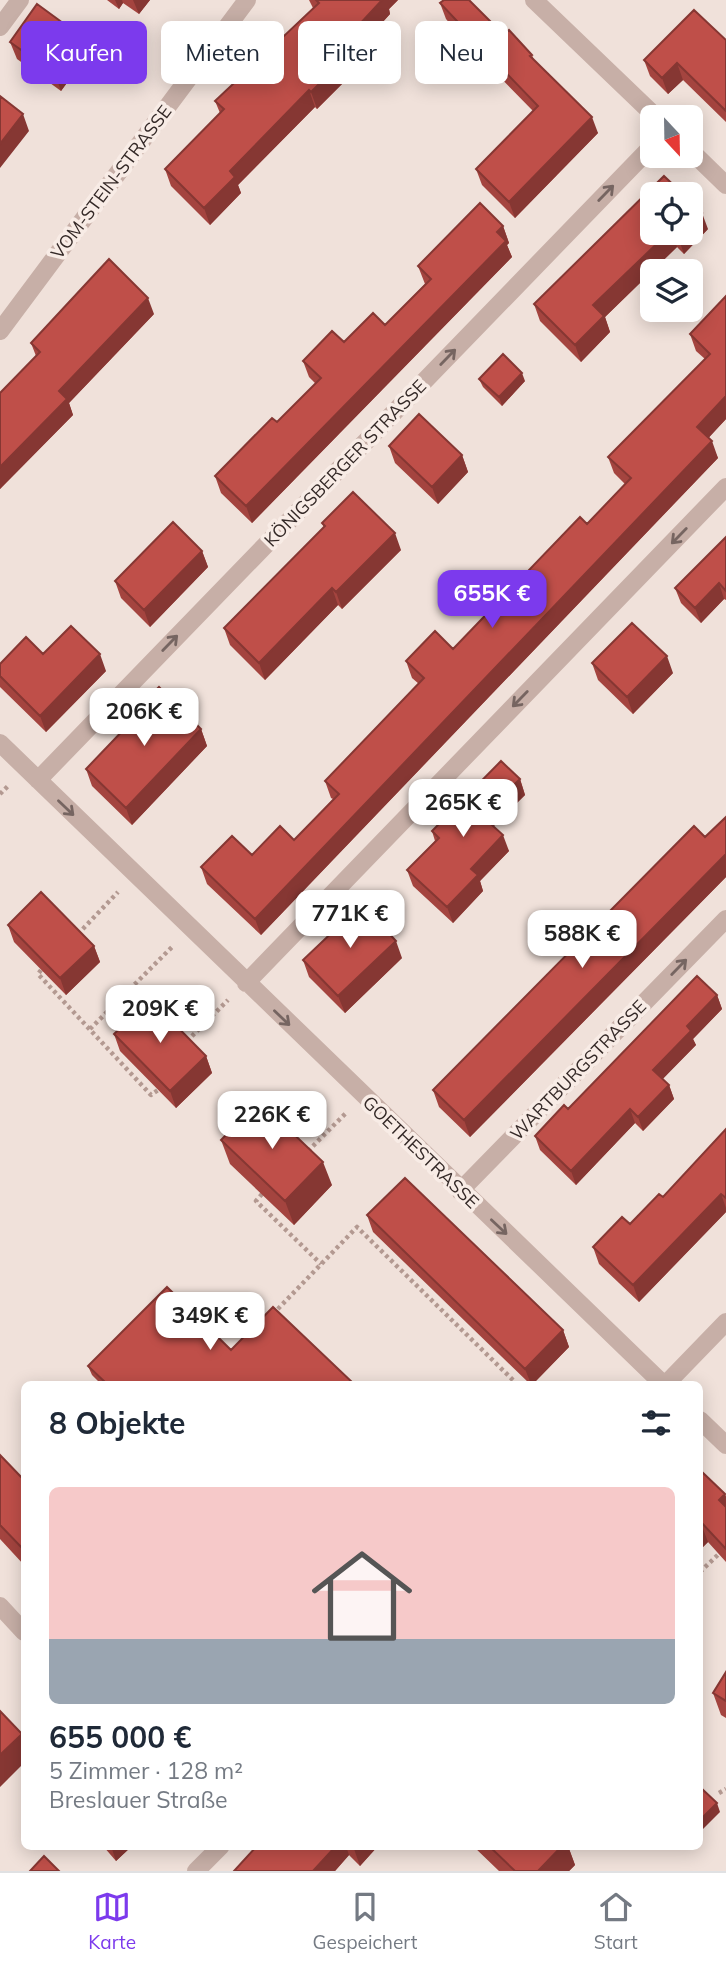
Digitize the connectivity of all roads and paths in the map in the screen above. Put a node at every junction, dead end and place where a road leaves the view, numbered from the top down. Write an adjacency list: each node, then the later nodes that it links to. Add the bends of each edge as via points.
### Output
1 (20, 0): 4 (street)
2 (247, 0): 9 (street, VOM-STEIN-STRASSE)
3 (534, 0): 5 (street)
4 (0, 27)
5 (643, 105)
6 (640, 158): 12 (street, KÖNIGSBERGER STRASSE, one-way to 6)
7 (704, 164): 8 (street)
8 (726, 185)
9 (0, 331)
10 (726, 487): 18 (street, one-way to 18)
11 (0, 743): 12 (street, GOETHESTRASSE)
12 (38, 780): 13 (street, GOETHESTRASSE, one-way to 13)
13 (135, 875): 15 (street, GOETHESTRASSE); 16 (path)
14 (726, 919): 24 (street, WARTBURGSTRASSE, one-way to 14)
15 (191, 928): 18 (street, GOETHESTRASSE); 19 (path)
16 (75, 937)
17 (41, 970): 19 (path, via 38,974)
18 (246, 983): 20 (path); 22 (street, GOETHESTRASSE, one-way to 22)
19 (90, 1028): 21 (path, via 151,1095)
20 (184, 1044)
21 (158, 1090)
22 (363, 1096): 23 (path); 24 (street, GOETHESTRASSE)
23 (302, 1157)
24 (460, 1191): 30 (street, GOETHESTRASSE, one-way to 30)
25 (262, 1194): 26 (path, via 256,1200)
26 (321, 1264): 27 (path); 29 (path, via 357,1227)
27 (268, 1319)
28 (726, 1322): 31 (street)
29 (514, 1381)
30 (661, 1381)
31 (667, 1381)
32 (703, 1423): 33 (street)
33 (726, 1445)
34 (726, 1547): 35 (path)
35 (703, 1569)
36 (0, 1606): 37 (street)
37 (21, 1629)
38 (726, 1788): 39 (path)
39 (719, 1793)
40 (217, 1850): 41 (street)
41 (196, 1871)

